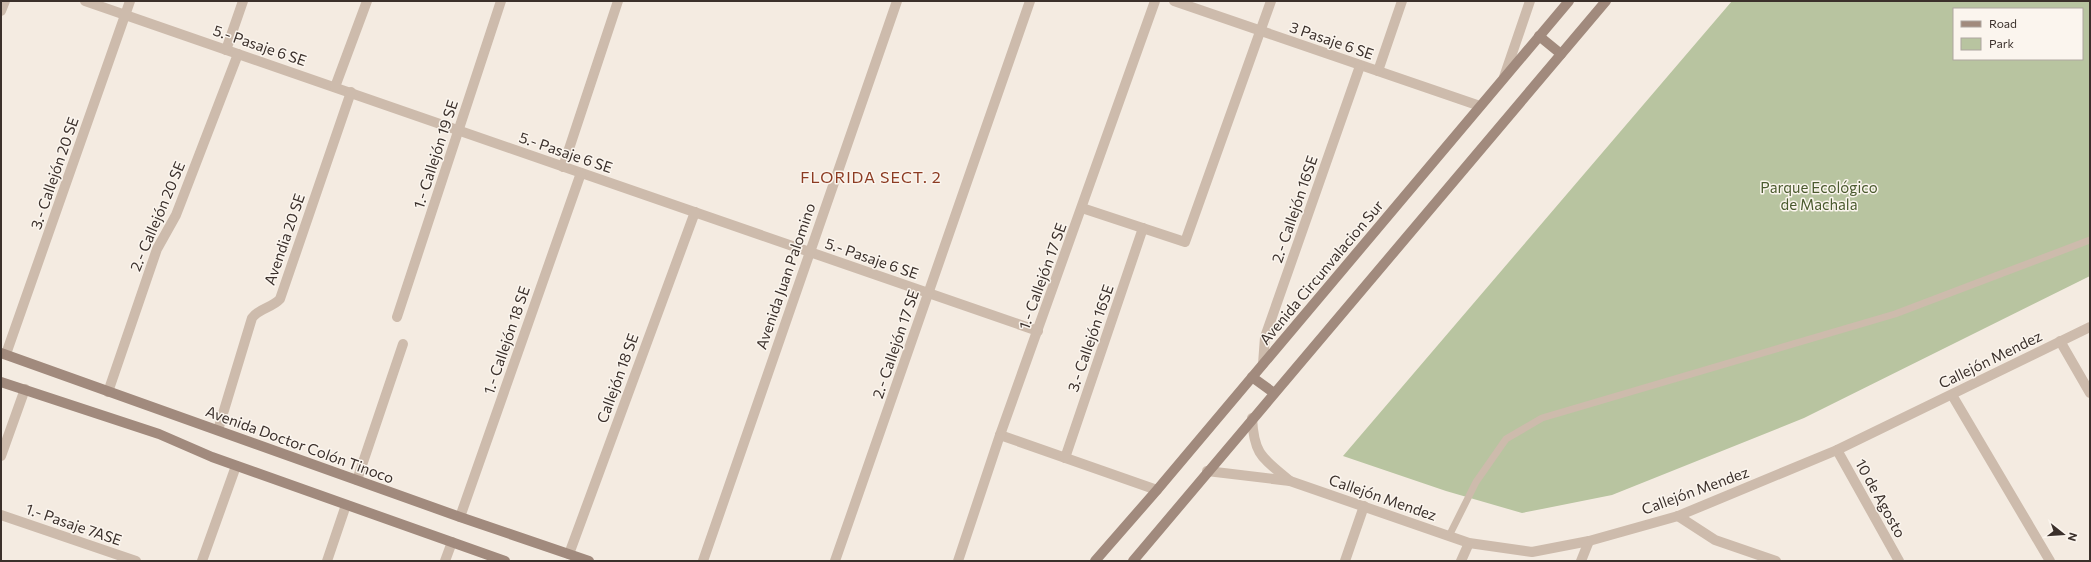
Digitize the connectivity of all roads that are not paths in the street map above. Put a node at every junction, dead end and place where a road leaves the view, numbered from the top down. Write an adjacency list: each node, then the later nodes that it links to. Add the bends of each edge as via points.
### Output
1 (5, 1): 17 (street)
2 (85, 1): 18 (street, 5.- Pasaje 6 SE)
3 (130, 1): 18 (street, 3.- Callejón 20 SE)
4 (243, 1): 21 (street)
5 (366, 1): 27 (street)
6 (501, 1): 30 (street, 1.- Callejón 19 SE)
7 (618, 1): 31 (street)
8 (897, 1): 37 (street, Avenida Juan Palomino)
9 (1030, 1): 38 (street, 2.- Callejón 17 SE)
10 (1155, 1): 33 (street, 1.- Callejón 17 SE)
11 (1174, 1): 19 (street, 3 Pasaje 6 SE)
12 (1271, 1): 19 (street)
13 (1402, 1): 25 (street)
14 (1530, 1): 26 (street)
15 (1569, 1): 20 (main road, Avenida Circunvalacion Sur)
16 (1606, 1): 23 (main road)
17 (1, 11)
18 (126, 15): 21 (street, 5.- Pasaje 6 SE); 44 (street, 3.- Callejón 20 SE)
19 (1260, 31): 24 (street, 3 Pasaje 6 SE); 35 (street, via 1185,242)
20 (1539, 36): 23 (main road); 26 (main road, Avenida Circunvalacion Sur)
21 (226, 50): 22 (street, 5.- Pasaje 6 SE)
22 (238, 54): 27 (street, 5.- Pasaje 6 SE); 49 (street, 2.- Callejón 20 SE, via 176,215 157,249)
23 (1561, 54): 50 (main road)
24 (1360, 66): 25 (street, 3 Pasaje 6 SE); 45 (street, 2.- Callejón 16SE, via 1265,337)
25 (1378, 71): 29 (street, 3 Pasaje 6 SE)
26 (1504, 77): 29 (main road, Avenida Circunvalacion Sur)
27 (335, 87): 28 (street, 5.- Pasaje 6 SE)
28 (351, 92): 30 (street, 5.- Pasaje 6 SE); 54 (street, Avendia 20 SE, via 280,299 252,318)
29 (1480, 106): 45 (main road, Avenida Circunvalacion Sur)
30 (458, 130): 31 (street, 5.- Pasaje 6 SE); 39 (street, 1.- Callejón 19 SE)
31 (564, 167): 32 (street, 5.- Pasaje 6 SE)
32 (581, 173): 34 (street, 5.- Pasaje 6 SE); 68 (street, 1.- Callejón 18 SE)
33 (1082, 208): 35 (street); 41 (street, 1.- Callejón 17 SE)
34 (694, 212): 37 (street, 5.- Pasaje 6 SE); 73 (street, Callejón 18 SE)
35 (1143, 228): 58 (street, 3.- Callejón 16SE)
36 (2090, 240): 69 (lane, via 1895,314 1542,418 1506,439 1476,482)
37 (809, 252): 38 (street, 5.- Pasaje 6 SE); 80 (street, Avenida Juan Palomino)
38 (928, 293): 41 (street, 5.- Pasaje 6 SE); 81 (street, 2.- Callejón 17 SE)
39 (397, 317)
40 (2090, 327): 42 (street, Callejón Mendez)
41 (1038, 331): 55 (street, 1.- Callejón 17 SE)
42 (2060, 341): 51 (street); 52 (street, Callejón Mendez)
43 (403, 344): 61 (street)
44 (4, 354): 49 (main road, Avenida Doctor Colón Tinoco)
45 (1263, 364): 46 (main road, Avenida Circunvalacion Sur)
46 (1252, 377): 50 (main road); 63 (main road, Avenida Circunvalacion Sur)
47 (1, 382): 48 (main road)
48 (24, 389): 57 (street); 59 (main road, via 159,434)
49 (108, 392): 54 (main road, Avenida Doctor Colón Tinoco)
50 (1274, 392): 53 (main road)
51 (2090, 393)
52 (1952, 395): 56 (street, Callejón Mendez); 90 (street)
53 (1252, 418): 60 (main road); 62 (street, Callejón Mendez, via 1256,449)
54 (218, 430): 61 (main road, Avenida Doctor Colón Tinoco)
55 (1000, 435): 58 (street); 82 (street, 1.- Callejón 17 SE)
56 (1837, 450): 67 (street, Callejón Mendez); 89 (street, 10 de Agosto)
57 (1, 456)
58 (1065, 458): 63 (street)
59 (236, 466): 64 (main road); 75 (street)
60 (1207, 472): 62 (street, Callejón Mendez); 84 (main road)
61 (357, 480): 68 (main road, Avenida Doctor Colón Tinoco)
62 (1290, 481): 65 (street, Callejón Mendez)
63 (1157, 490): 83 (main road, Avenida Circunvalacion Sur)
64 (346, 505): 71 (main road); 76 (street)
65 (1364, 506): 69 (street, Callejón Mendez); 85 (street)
66 (1, 515): 74 (street, 1.- Pasaje 7ASE)
67 (1678, 516): 70 (street, Callejón Mendez); 88 (street, via 1715,540)
68 (460, 517): 73 (main road, Avenida Doctor Colón Tinoco)
69 (1449, 536): 72 (street, Callejón Mendez)
70 (1589, 541): 72 (street, Callejón Mendez, via 1532,552); 87 (street)
71 (452, 542): 77 (street); 78 (main road)
72 (1469, 543): 86 (street)
73 (569, 554): 79 (main road, Avenida Doctor Colón Tinoco)
74 (136, 561)
75 (202, 561)
76 (327, 561)
77 (445, 561)
78 (505, 561)
79 (589, 561)
80 (703, 561)
81 (835, 561)
82 (958, 561)
83 (1095, 561)
84 (1133, 561)
85 (1345, 561)
86 (1461, 561)
87 (1580, 561)
88 (1776, 561)
89 (1898, 561)
90 (2050, 561)

